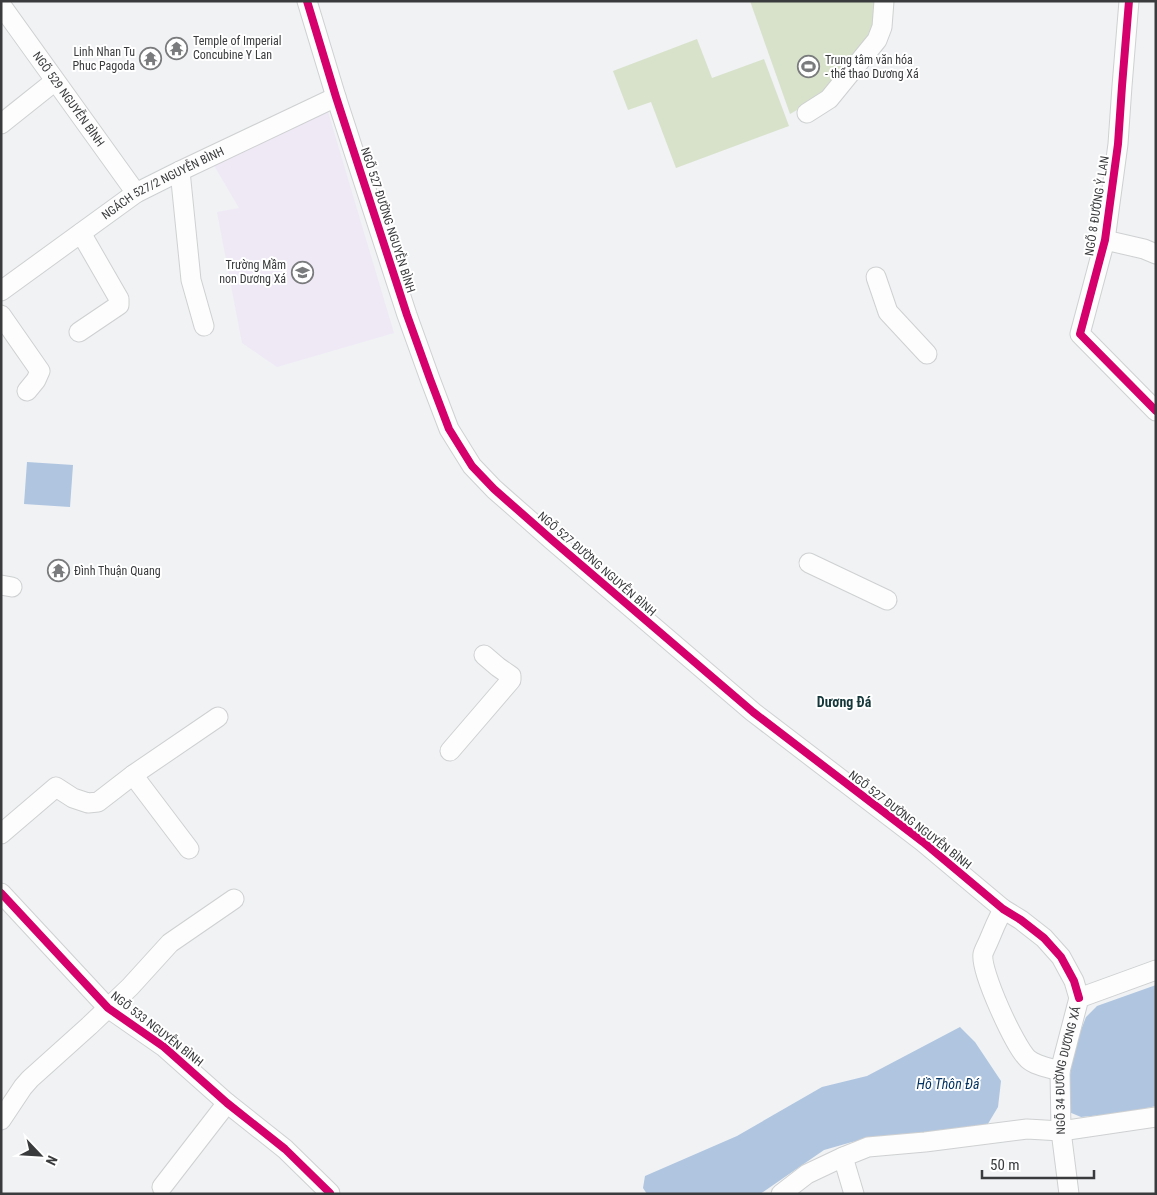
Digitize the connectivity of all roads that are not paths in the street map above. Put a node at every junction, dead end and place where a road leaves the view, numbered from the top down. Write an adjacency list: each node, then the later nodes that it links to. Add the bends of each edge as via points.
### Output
1 (307, 1): 6 (street, NGÕ 527 ĐƯỜNG NGUYỄN BÌNH)
2 (884, 1): 7 (street, via 882,27 877,40 828,98)
3 (1129, 1): 12 (street, NGÕ 8 ĐƯỜNG Ỷ LAN, via 1118,144)
4 (1, 5): 5 (street, NGÕ 529 NGUYỄN BÌNH)
5 (55, 81): 8 (street); 10 (street, NGÕ 529 NGUYỄN BÌNH)
6 (336, 97): 9 (street, NGÁCH 527/2 NGUYỄN BÌNH); 32 (street, NGÕ 527 ĐƯỜNG NGUYỄN BÌNH, via 430,379 449,429 472,466 494,489 729,692 923,842)
7 (807, 113)
8 (1, 124)
9 (180, 172): 10 (street, NGÁCH 527/2 NGUYỄN BÌNH); 17 (street, via 191,280)
10 (136, 194): 11 (street, NGÁCH 527/2 NGUYỄN BÌNH)
11 (82, 233): 15 (street, NGÁCH 527/2 NGUYỄN BÌNH); 18 (street, via 119,298 119,305)
12 (1105, 240): 13 (street); 21 (street, NGÕ 8 ĐƯỜNG Ỷ LAN, via 1080,334)
13 (1156, 254)
14 (876, 277): 19 (street, via 888,312)
15 (1, 291)
16 (1, 315): 20 (street, via 40,371)
17 (204, 326)
18 (79, 332)
19 (926, 354)
20 (27, 391)
21 (1156, 411)
22 (809, 563): 23 (street)
23 (887, 600)
24 (484, 655): 26 (street, via 512,676 511,680)
25 (218, 717): 27 (street)
26 (450, 751)
27 (133, 775): 28 (street, via 98,802 88,804 56,787); 29 (street)
28 (1, 834)
29 (189, 849)
30 (1, 894): 35 (street, NGÕ 533 NGUYỄN BÌNH)
31 (234, 900): 35 (street, via 170,943)
32 (1003, 909): 34 (street, NGÕ 527 ĐƯỜNG NGUYỄN BÌNH, via 1044,938 1061,957); 36 (street, via 983,953 992,991 1022,1052 1035,1063)
33 (1156, 970): 34 (street, NGÕ 34 ĐƯỜNG DƯƠNG XÁ)
34 (1079, 998): 36 (street, NGÕ 34 ĐƯỜNG DƯƠNG XÁ)
35 (108, 1008): 37 (street, NGÕ 533 NGUYỄN BÌNH, via 164,1048); 39 (street, via 22,1087)
36 (1060, 1071): 40 (street, NGÕ 34 ĐƯỜNG DƯƠNG XÁ)
37 (227, 1103): 42 (street); 43 (street, NGÕ 533 NGUYỄN BÌNH, via 285,1149)
38 (1156, 1117): 40 (street)
39 (1, 1120)
40 (1061, 1130): 41 (street, via 1027,1129 868,1147); 46 (street, NGÕ 34 ĐƯỜNG DƯƠNG XÁ)
41 (843, 1156): 44 (street, via 808,1174); 45 (street)
42 (162, 1187)
43 (330, 1193)
44 (781, 1194)
45 (854, 1194)
46 (1069, 1194)

